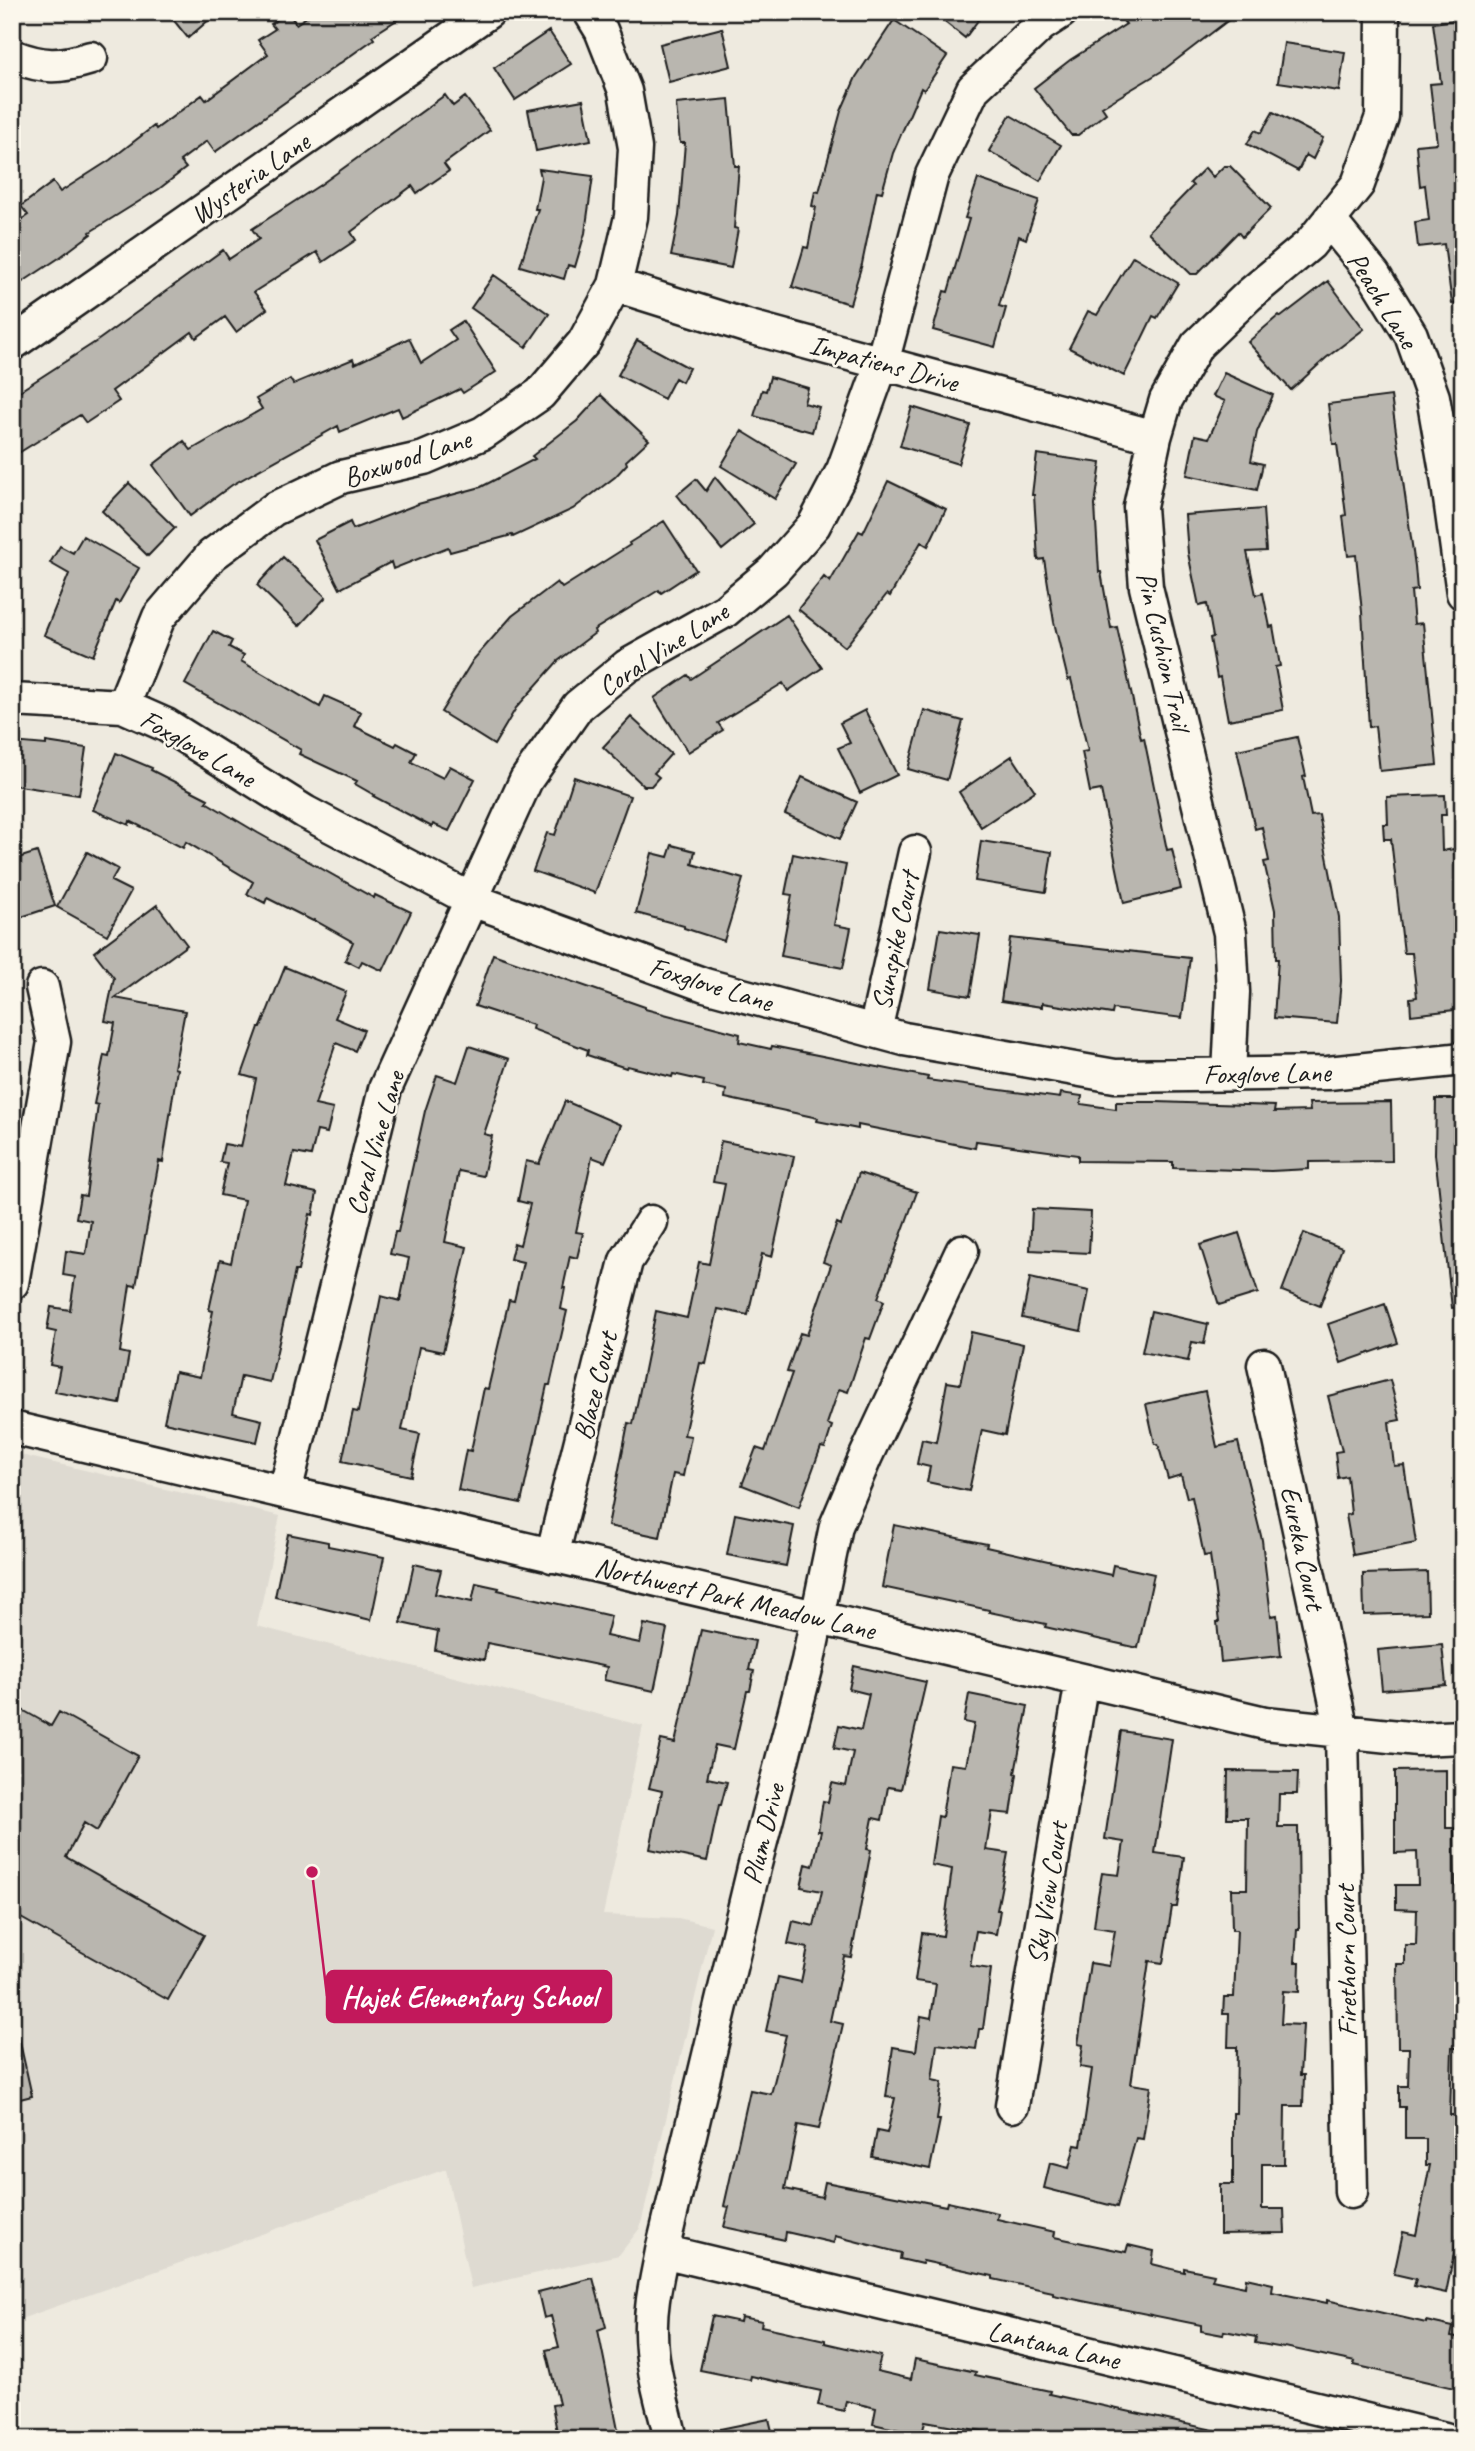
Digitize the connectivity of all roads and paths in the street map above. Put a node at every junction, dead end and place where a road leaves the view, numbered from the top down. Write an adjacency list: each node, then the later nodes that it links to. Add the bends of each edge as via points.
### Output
1 (488, 12): 9 (street, Wysteria Lane)
2 (590, 12): 8 (street, Boxwood Lane, via 625,91 635,148 631,217)
3 (1061, 12): 10 (street, Coral Vine Lane, via 973,89 932,175)
4 (1383, 12): 7 (street, Pin Cushion Trail, via 1382,117 1358,184)
5 (12, 56): 6 (street, via 64,66)
6 (91, 58)
7 (1329, 220): 11 (street, Pin Cushion Trail, via 1310,244 1197,345 1166,400); 12 (street, Peach Lane, via 1374,275 1411,335 1433,397)
8 (615, 285): 10 (street, Impatiens Drive); 14 (street, Boxwood Lane, via 584,342 540,394 483,433 424,458 341,477 274,509 212,555 159,617)
9 (12, 344)
10 (882, 363): 11 (street, Impatiens Drive); 16 (street, Coral Vine Lane, via 843,470 814,525 774,571 725,611 627,666 578,706 526,780)
11 (1155, 437): 20 (street, Pin Cushion Trail, via 1140,508 1146,587 1230,933)
12 (1463, 593)
13 (12, 700): 14 (street, Foxglove Lane)
14 (123, 706): 16 (street, Foxglove Lane, via 166,725 305,812)
15 (915, 852): 18 (street, Sunspike Court)
16 (472, 900): 18 (street, Foxglove Lane, via 705,985); 26 (street, Coral Vine Lane, via 385,1089)
17 (42, 988): 23 (street, via 54,1042)
18 (875, 1031): 20 (street, Foxglove Lane, via 1115,1076)
19 (1463, 1059): 20 (street, Foxglove Lane, via 1328,1073)
20 (1229, 1074)
21 (651, 1222): 27 (street, Blaze Court, via 626,1261)
22 (962, 1251): 28 (street, Plum Drive, via 836,1526)
23 (12, 1283)
24 (1264, 1365): 30 (street, Eureka Court)
25 (12, 1428): 26 (street, Northwest Park Meadow Lane)
26 (285, 1492): 27 (street, Northwest Park Meadow Lane)
27 (552, 1556): 28 (street, Northwest Park Meadow Lane)
28 (817, 1616): 29 (street, Northwest Park Meadow Lane); 34 (street, Plum Drive)
29 (1082, 1680): 30 (street, Northwest Park Meadow Lane, via 1265,1723); 32 (street, Sky View Court)
30 (1342, 1731): 31 (street, Northwest Park Meadow Lane, via 1418,1739); 33 (street, Firethorn Court)
31 (1463, 1737)
32 (1012, 2106)
33 (1350, 2192)
34 (662, 2251): 35 (street, Lantana Lane); 36 (street, Plum Drive, via 651,2332)
35 (1432, 2437)
36 (671, 2439)

